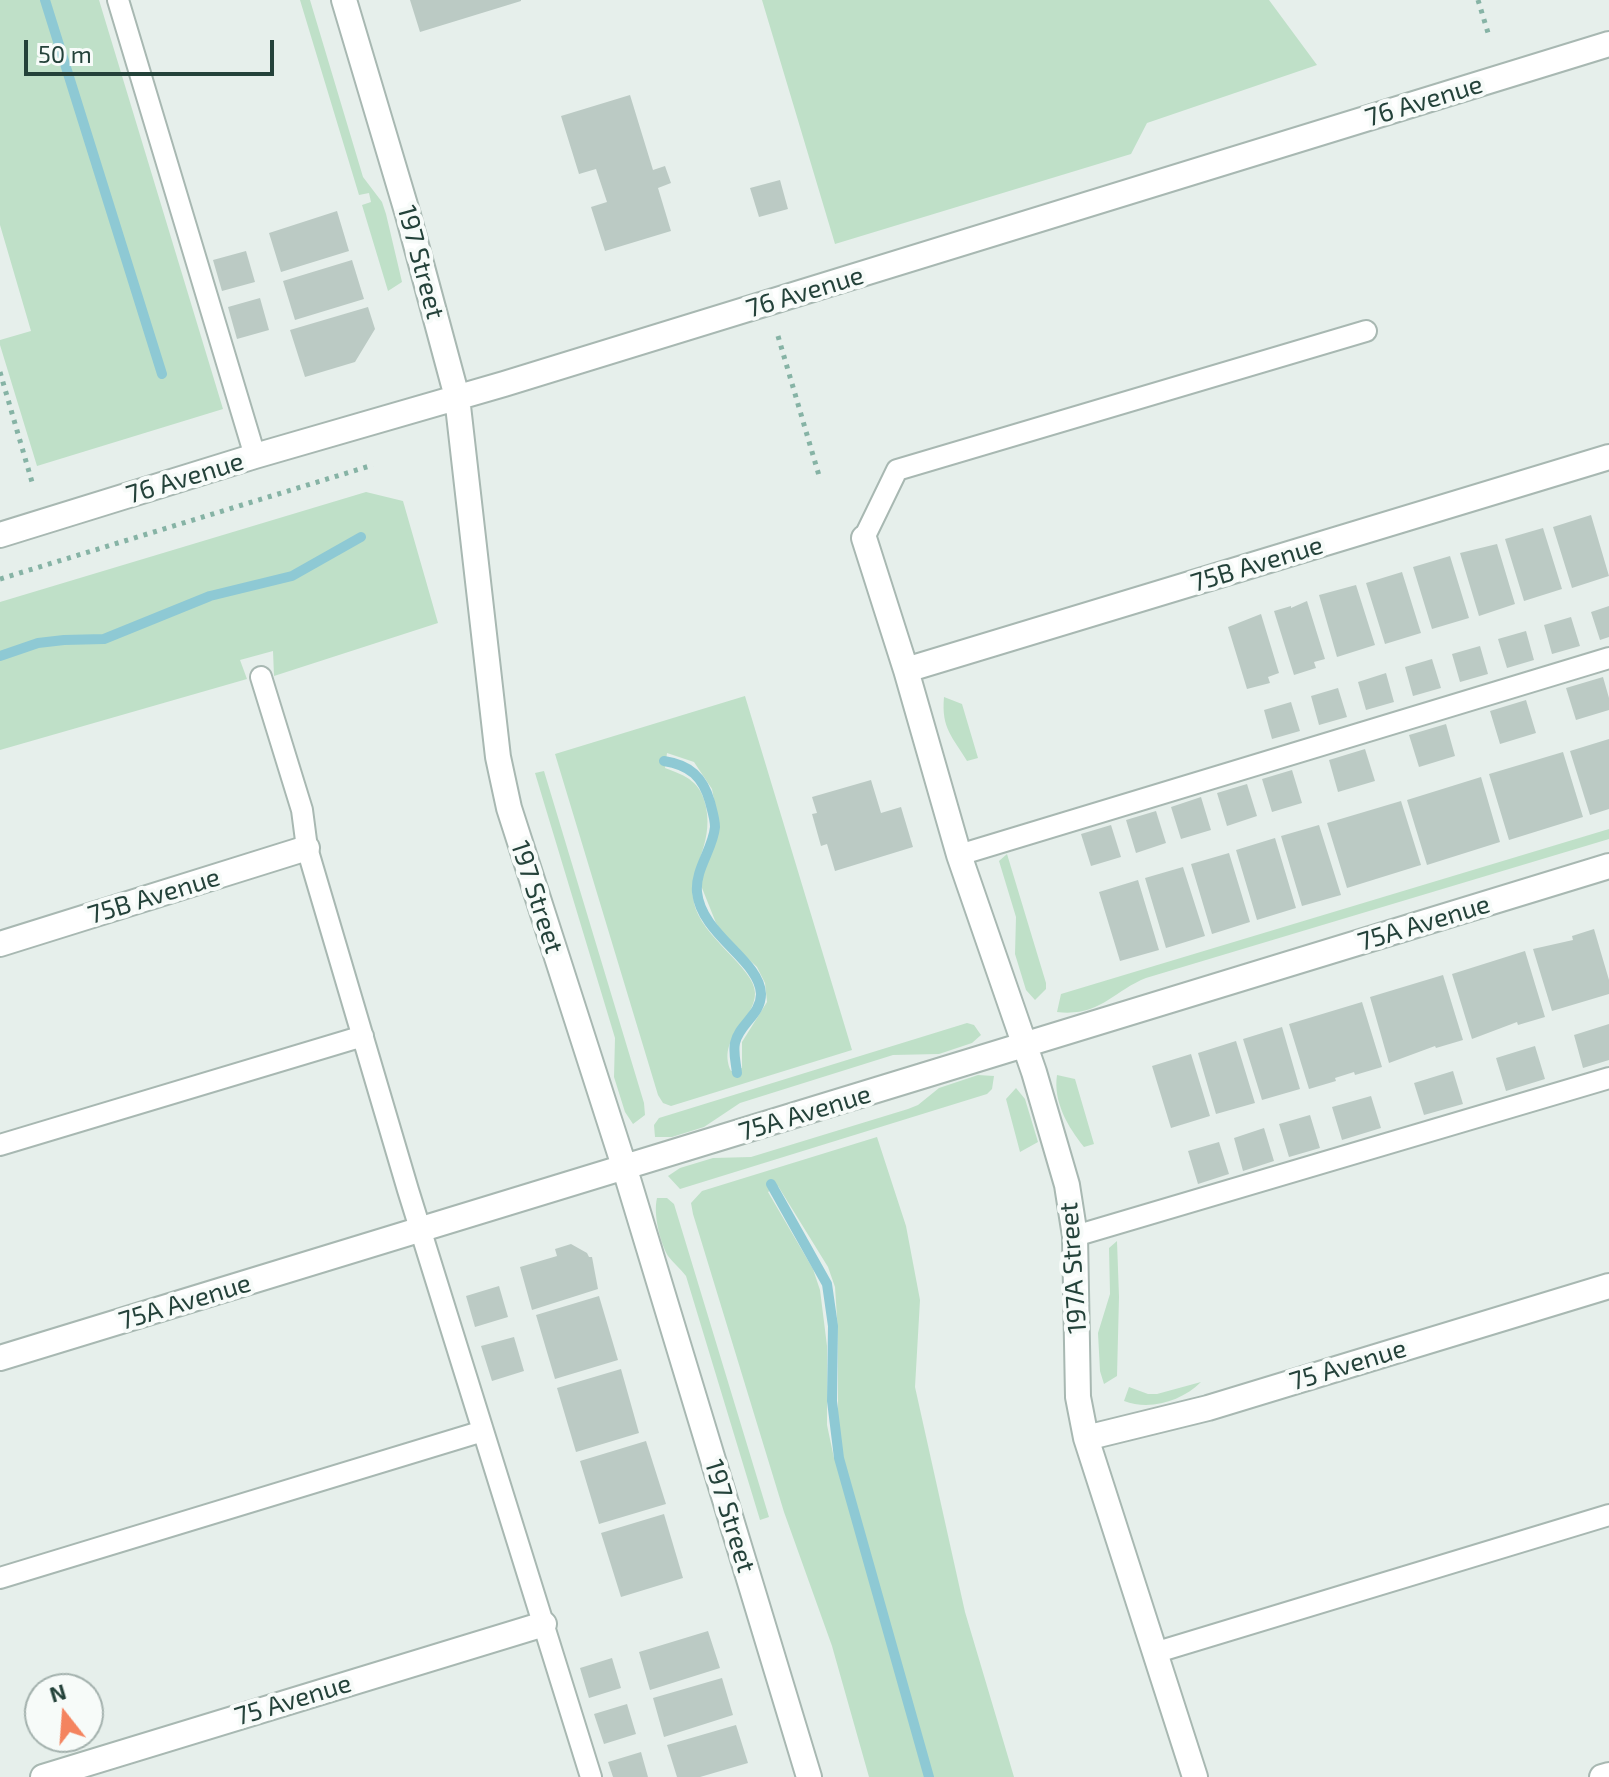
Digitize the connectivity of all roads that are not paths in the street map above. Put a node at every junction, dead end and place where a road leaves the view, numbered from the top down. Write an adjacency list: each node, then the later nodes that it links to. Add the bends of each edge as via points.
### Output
1 (118, 0): 6 (lane)
2 (344, 0): 5 (street, 197 Street)
3 (1609, 44): 5 (street, 76 Avenue)
4 (1366, 331): 9 (lane, via 897,470)
5 (457, 397): 6 (street, 76 Avenue); 21 (street, 197 Street, via 498,757 523,857)
6 (255, 456): 8 (street, 76 Avenue)
7 (1609, 457): 11 (street, 75B Avenue)
8 (0, 535)
9 (864, 538): 11 (street, 197A Street)
10 (1609, 658): 14 (lane)
11 (906, 670): 14 (street, 197A Street)
12 (261, 677): 13 (lane, via 302,810)
13 (307, 848): 16 (street, 75B Avenue); 17 (lane)
14 (959, 855): 18 (street, 197A Street)
15 (1609, 866): 18 (street, 75A Avenue)
16 (0, 944)
17 (363, 1036): 20 (lane); 22 (lane)
18 (1024, 1045): 21 (street, 75A Avenue); 23 (street, 197A Street, via 1067,1185)
19 (1609, 1078): 23 (lane)
20 (0, 1145)
21 (624, 1166): 22 (street, 75A Avenue); 35 (street, 197 Street)
22 (422, 1230): 25 (street, 75A Avenue); 26 (lane)
23 (1075, 1236): 27 (street, 197A Street, via 1078,1397)
24 (1609, 1286): 27 (street, 75 Avenue, via 1208,1408)
25 (0, 1358)
26 (483, 1431): 29 (lane); 30 (lane)
27 (1086, 1438): 31 (street, 197A Street)
28 (1609, 1515): 31 (lane)
29 (0, 1578)
30 (544, 1624): 33 (street, 75 Avenue); 34 (lane)
31 (1154, 1653): 36 (street, 197A Street)
32 (1609, 1775): 37 (street)
33 (43, 1777)
34 (591, 1777)
35 (809, 1777)
36 (1195, 1777)
37 (1602, 1777)

